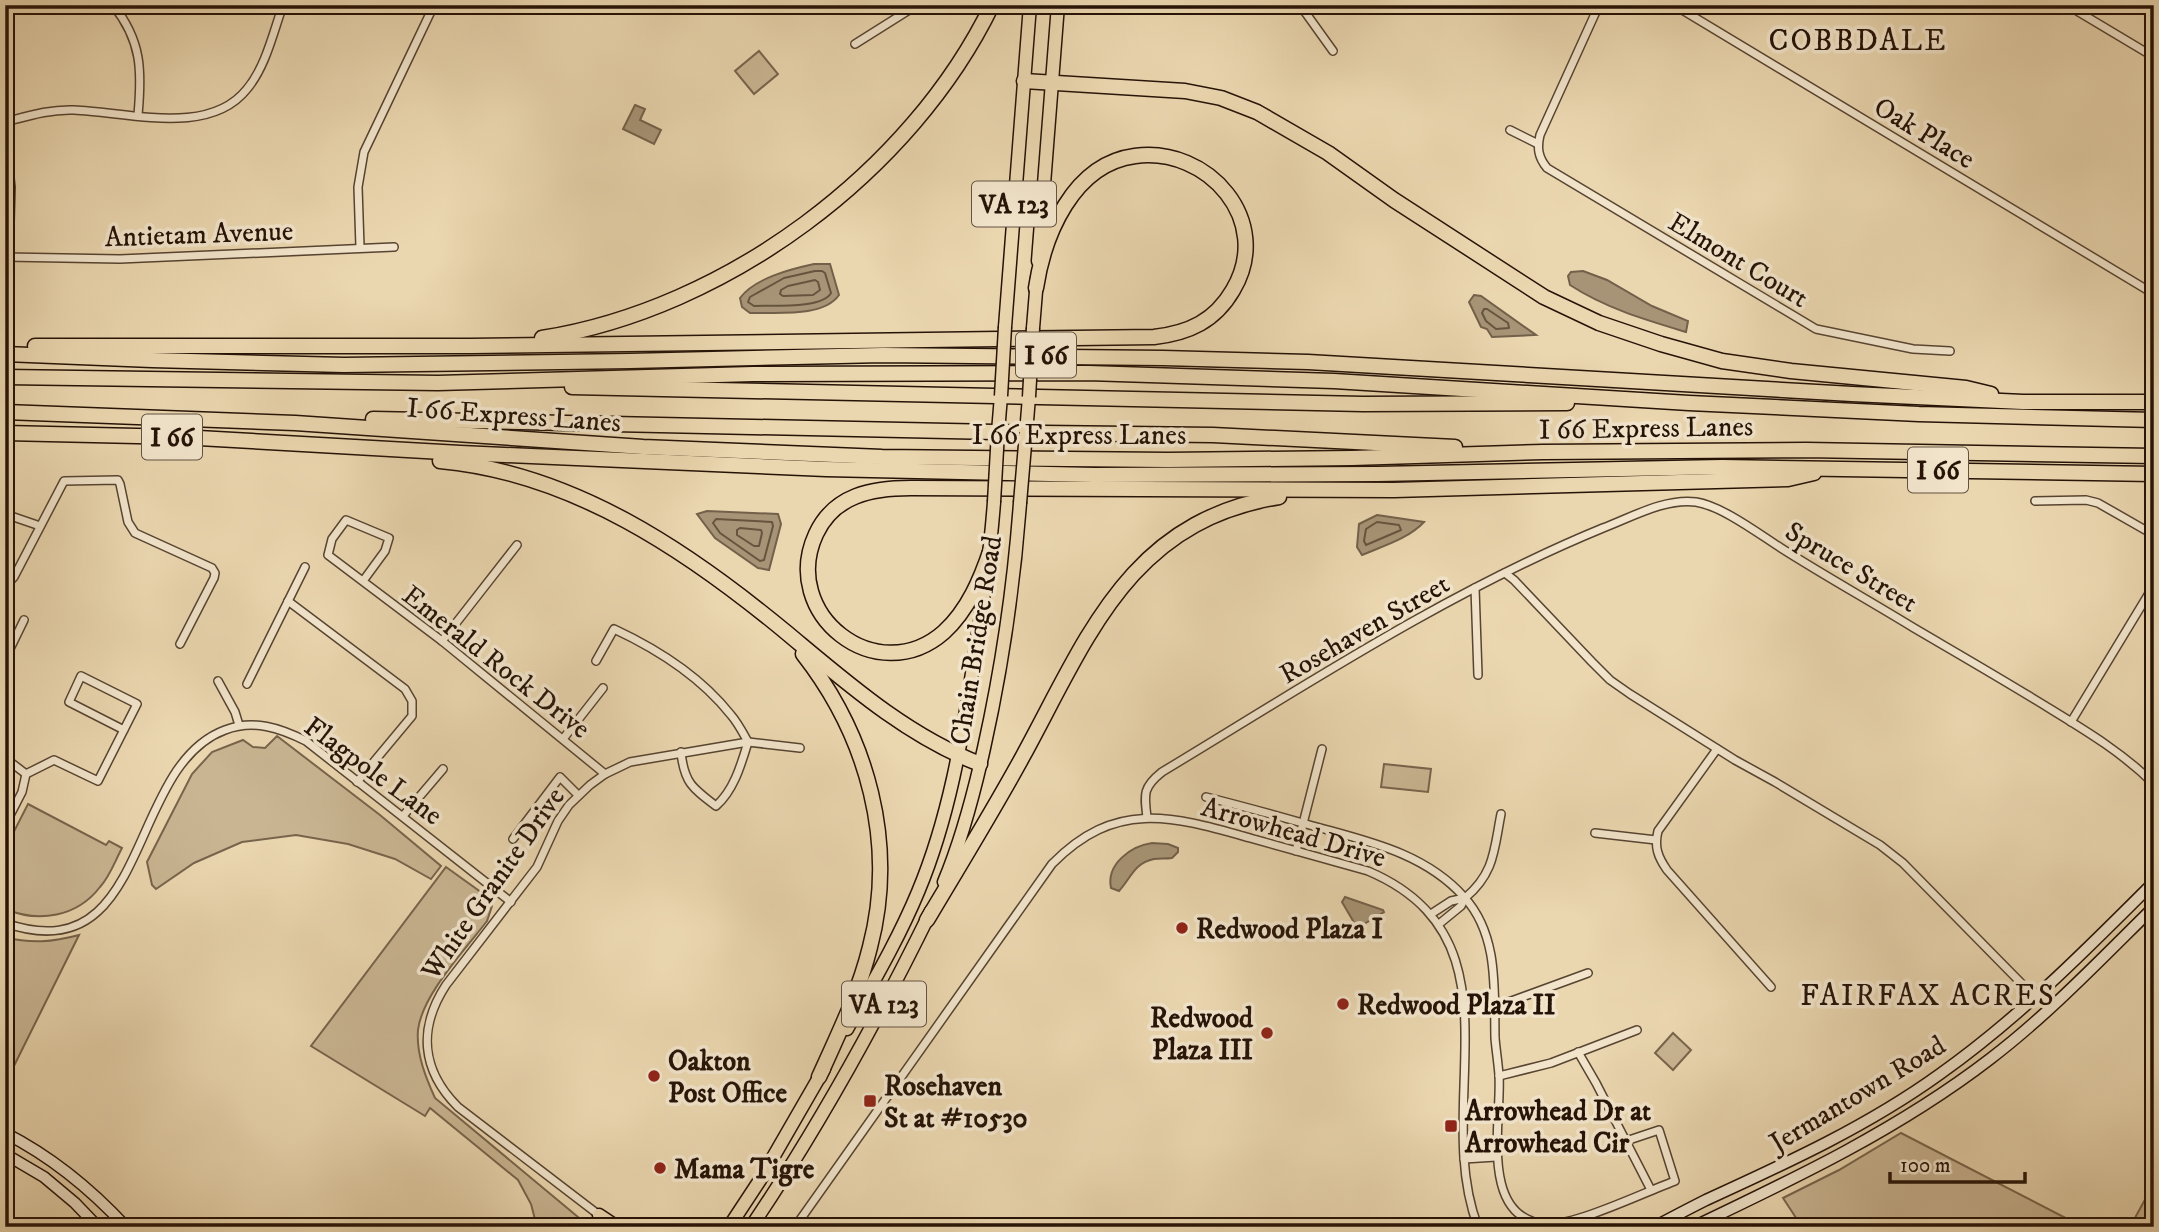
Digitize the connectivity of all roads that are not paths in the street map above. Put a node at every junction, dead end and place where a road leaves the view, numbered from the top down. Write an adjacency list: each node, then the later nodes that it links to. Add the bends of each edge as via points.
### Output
1 (113, 5): 17 (street, via 136,47 141,78)
2 (283, 5): 17 (street, via 259,72 233,103 201,117)
3 (434, 5): 22 (street, via 364,152 358,187)
4 (916, 5): 12 (street)
5 (992, 5): 27 (highway, via 937,94 892,146 787,237 651,309 567,334)
6 (1030, 5): 15 (main road, Chain Bridge Road / VA 123)
7 (1058, 5): 16 (main road, Chain Bridge Road / VA 123)
8 (1300, 5): 13 (street)
9 (1599, 5): 21 (street)
10 (1674, 5): 26 (street, Oak Place)
11 (2067, 5): 14 (street)
12 (855, 44)
13 (1333, 51)
14 (2154, 57)
15 (1024, 81): 16 (highway); 33 (main road, Chain Bridge Road / VA 123, bridge, via 1005,327)
16 (1051, 83): 25 (main road, Chain Bridge Road / VA 123); 35 (highway, via 1185,91 1257,112 1328,153 1544,297 1661,344 1722,361 1966,387)
17 (138, 115): 18 (street, via 59,110)
18 (5, 122)
19 (1510, 130): 21 (street)
20 (5, 134): 24 (street, via 11,187)
21 (1538, 144): 29 (street, Elmont Court, via 1542,162 1556,175 1816,329 1913,349)
22 (360, 247): 23 (street, Antietam Avenue); 24 (street, Antietam Avenue, via 120,259)
23 (394, 247)
24 (7, 257)
25 (1036, 288): 27 (highway, via 1043,253 1066,203 1087,179 1120,159 1160,156 1198,169 1220,185 1242,219 1246,252 1238,282 1216,313 1177,335); 34 (main road, Chain Bridge Road / VA 123, bridge)
26 (2154, 294)
27 (471, 346): 28 (highway)
28 (5, 347)
29 (1950, 351)
30 (5, 354): 35 (highway, I 66, via 344,365 883,355 1163,358)
31 (5, 377): 32 (highway, I 66 Express Lanes)
32 (438, 383): 33 (highway); 37 (highway, I 66 Express Lanes, via 753,374 1088,373 1334,381)
33 (993, 396): 34 (highway); 41 (main road, Chain Bridge Road / VA 123)
34 (1029, 397): 37 (highway, via 1363,404); 43 (main road, Chain Bridge Road / VA 123)
35 (2023, 402): 36 (highway, I 66)
36 (2154, 402)
37 (1689, 403): 39 (highway, I 66 Express Lanes)
38 (5, 412): 40 (highway, I 66 Express Lanes)
39 (2154, 420)
40 (295, 423): 41 (highway, via 379,419); 45 (highway, I 66 Express Lanes, via 643,447 882,457 1168,460)
41 (998, 432): 43 (highway); 55 (main road, Chain Bridge Road / VA 123, bridge)
42 (5, 433): 44 (highway, I 66)
43 (1026, 433): 45 (highway, via 1213,435 1507,446); 84 (main road, Chain Bridge Road / VA 123, bridge, via 1008,616)
44 (339, 446): 47 (highway, I 66, via 826,469 1094,475); 64 (highway, via 501,471 582,500 670,545)
45 (1543, 452): 46 (highway, I 66 Express Lanes, via 1806,450)
46 (2154, 456)
47 (1836, 467): 48 (highway, I 66); 49 (highway, via 1788,479)
48 (2154, 474)
49 (1394, 490): 55 (highway, via 875,490 843,502 822,522 808,560 810,589 825,620 849,642 875,651 904,652 931,641 952,624 976,588); 106 (highway, via 1281,497 1242,505 1188,528 1154,552 1121,587 1093,627 1007,786)
50 (2035, 501): 53 (street, via 2098,503)
51 (5, 514): 52 (street)
52 (40, 526): 60 (street, via 15,577); 66 (street, via 64,481 118,480 135,533 215,573)
53 (2154, 536)
54 (517, 545): 65 (street)
55 (990, 549): 82 (main road, Chain Bridge Road / VA 123)
56 (305, 567): 62 (street)
57 (1505, 573): 61 (street, Rosehaven Street); 73 (street, Spruce Street, via 1639,514 1672,503 1700,503 1721,511); 80 (street, via 1610,680)
58 (363, 581): 58 (street, Emerald Rock Drive, via 328,555 346,520 390,538); 65 (street, Emerald Rock Drive)
59 (2154, 585): 73 (street)
60 (5, 587)
61 (1475, 588): 69 (street); 94 (street, Rosehaven Street, via 1162,772 1144,795)
62 (288, 601): 71 (street); 88 (street, via 405,689 412,701 412,716)
63 (24, 620): 67 (street)
64 (785, 631): 82 (highway, via 853,688); 117 (highway, via 825,683 851,732 868,777 879,836 878,903 870,948)
65 (442, 641): 76 (street, Emerald Rock Drive)
66 (180, 644)
67 (5, 660)
68 (596, 661): 77 (street, via 614,629 631,637 675,663 709,692 732,715)
69 (1478, 675)
70 (218, 681): 74 (street)
71 (247, 684)
72 (603, 688): 76 (street)
73 (2071, 722): 89 (street, Spruce Street, via 2124,757)
74 (239, 725): 88 (street, Flagpole Lane, via 288,732); 107 (street, Flagpole Lane, via 209,736 186,757 118,888 98,912 76,925 48,932)
75 (124, 730): 75 (street, via 137,704 81,676 69,702); 86 (street, via 98,781 54,760)
76 (563, 739): 87 (street, Emerald Rock Drive)
77 (748, 742): 78 (street, White Granite Drive); 81 (street, White Granite Drive); 81 (street, via 738,774 716,806 683,774)
78 (800, 748)
79 (1322, 749): 95 (street)
80 (1717, 749): 99 (street); 111 (street, via 1880,845 1917,875)
81 (681, 752): 87 (street, White Granite Drive, via 630,762)
82 (958, 755): 84 (highway); 117 (main road, Chain Bridge Road / VA 123, via 942,824 919,891 885,962)
83 (5, 758): 86 (street)
84 (980, 764): 106 (main road, Chain Bridge Road / VA 123, via 955,854)
85 (443, 769): 93 (street)
86 (26, 774): 96 (street)
87 (605, 774): 90 (street, White Granite Drive)
88 (357, 782): 93 (street, Flagpole Lane)
89 (2154, 784)
90 (578, 795): 98 (street, via 560,777); 103 (street, White Granite Drive, via 558,821 537,867)
91 (1206, 797): 95 (street)
92 (1501, 814): 102 (street, via 1492,861 1480,885)
93 (402, 816): 103 (street, Flagpole Lane)
94 (1147, 817): 100 (street, Arrowhead Drive, via 1191,822); 131 (street, via 1087,835 1052,864)
95 (1303, 823): 100 (street); 102 (street, via 1371,842 1425,864)
96 (5, 825)
97 (1595, 833): 99 (street)
98 (513, 839)
99 (1656, 840): 110 (street, via 1667,870)
100 (1296, 850): 105 (street, Arrowhead Drive, via 1387,879)
101 (2154, 882): 111 (main road, Jermantown Road)
102 (1465, 898): 105 (street); 108 (street); 112 (street, via 1481,921 1489,945)
103 (510, 902): 124 (street, White Granite Drive, via 435,1003 428,1029 430,1064 458,1107)
104 (2154, 907): 113 (main road, Jermantown Road)
105 (1431, 914): 108 (street, Arrowhead Drive)
106 (926, 920): 130 (main road, Chain Bridge Road / VA 123, via 857,1051)
107 (5, 923)
108 (1439, 924): 122 (street, Arrowhead Drive, via 1453,950 1463,986)
109 (1588, 974): 112 (street)
110 (1771, 987)
111 (2037, 997): 113 (street); 133 (main road, Jermantown Road, via 1912,1093 1834,1139)
112 (1495, 1007): 116 (street)
113 (2050, 1008): 134 (main road, Jermantown Road, via 1925,1106 1842,1154)
114 (1637, 1030): 115 (street)
115 (1578, 1052): 116 (street); 119 (street)
116 (1499, 1076): 121 (street)
117 (819, 1077): 129 (main road, Chain Bridge Road / VA 123)
118 (5, 1133): 126 (main road, via 66,1170)
119 (1626, 1141): 123 (street); 123 (street, via 1659,1130 1675,1181)
120 (5, 1154): 125 (main road, via 44,1177)
121 (1496, 1157): 122 (street); 123 (street, via 1512,1208 1523,1218 1545,1224 1592,1214)
122 (1464, 1159): 132 (street, Arrowhead Drive, via 1468,1196)
123 (1651, 1190)
124 (599, 1215): 127 (street, White Granite Drive); 128 (main road)
125 (98, 1227)
126 (126, 1227)
127 (611, 1227)
128 (617, 1227)
129 (729, 1227)
130 (751, 1227)
131 (795, 1227)
132 (1478, 1227)
133 (1654, 1227)
134 (1693, 1227)

